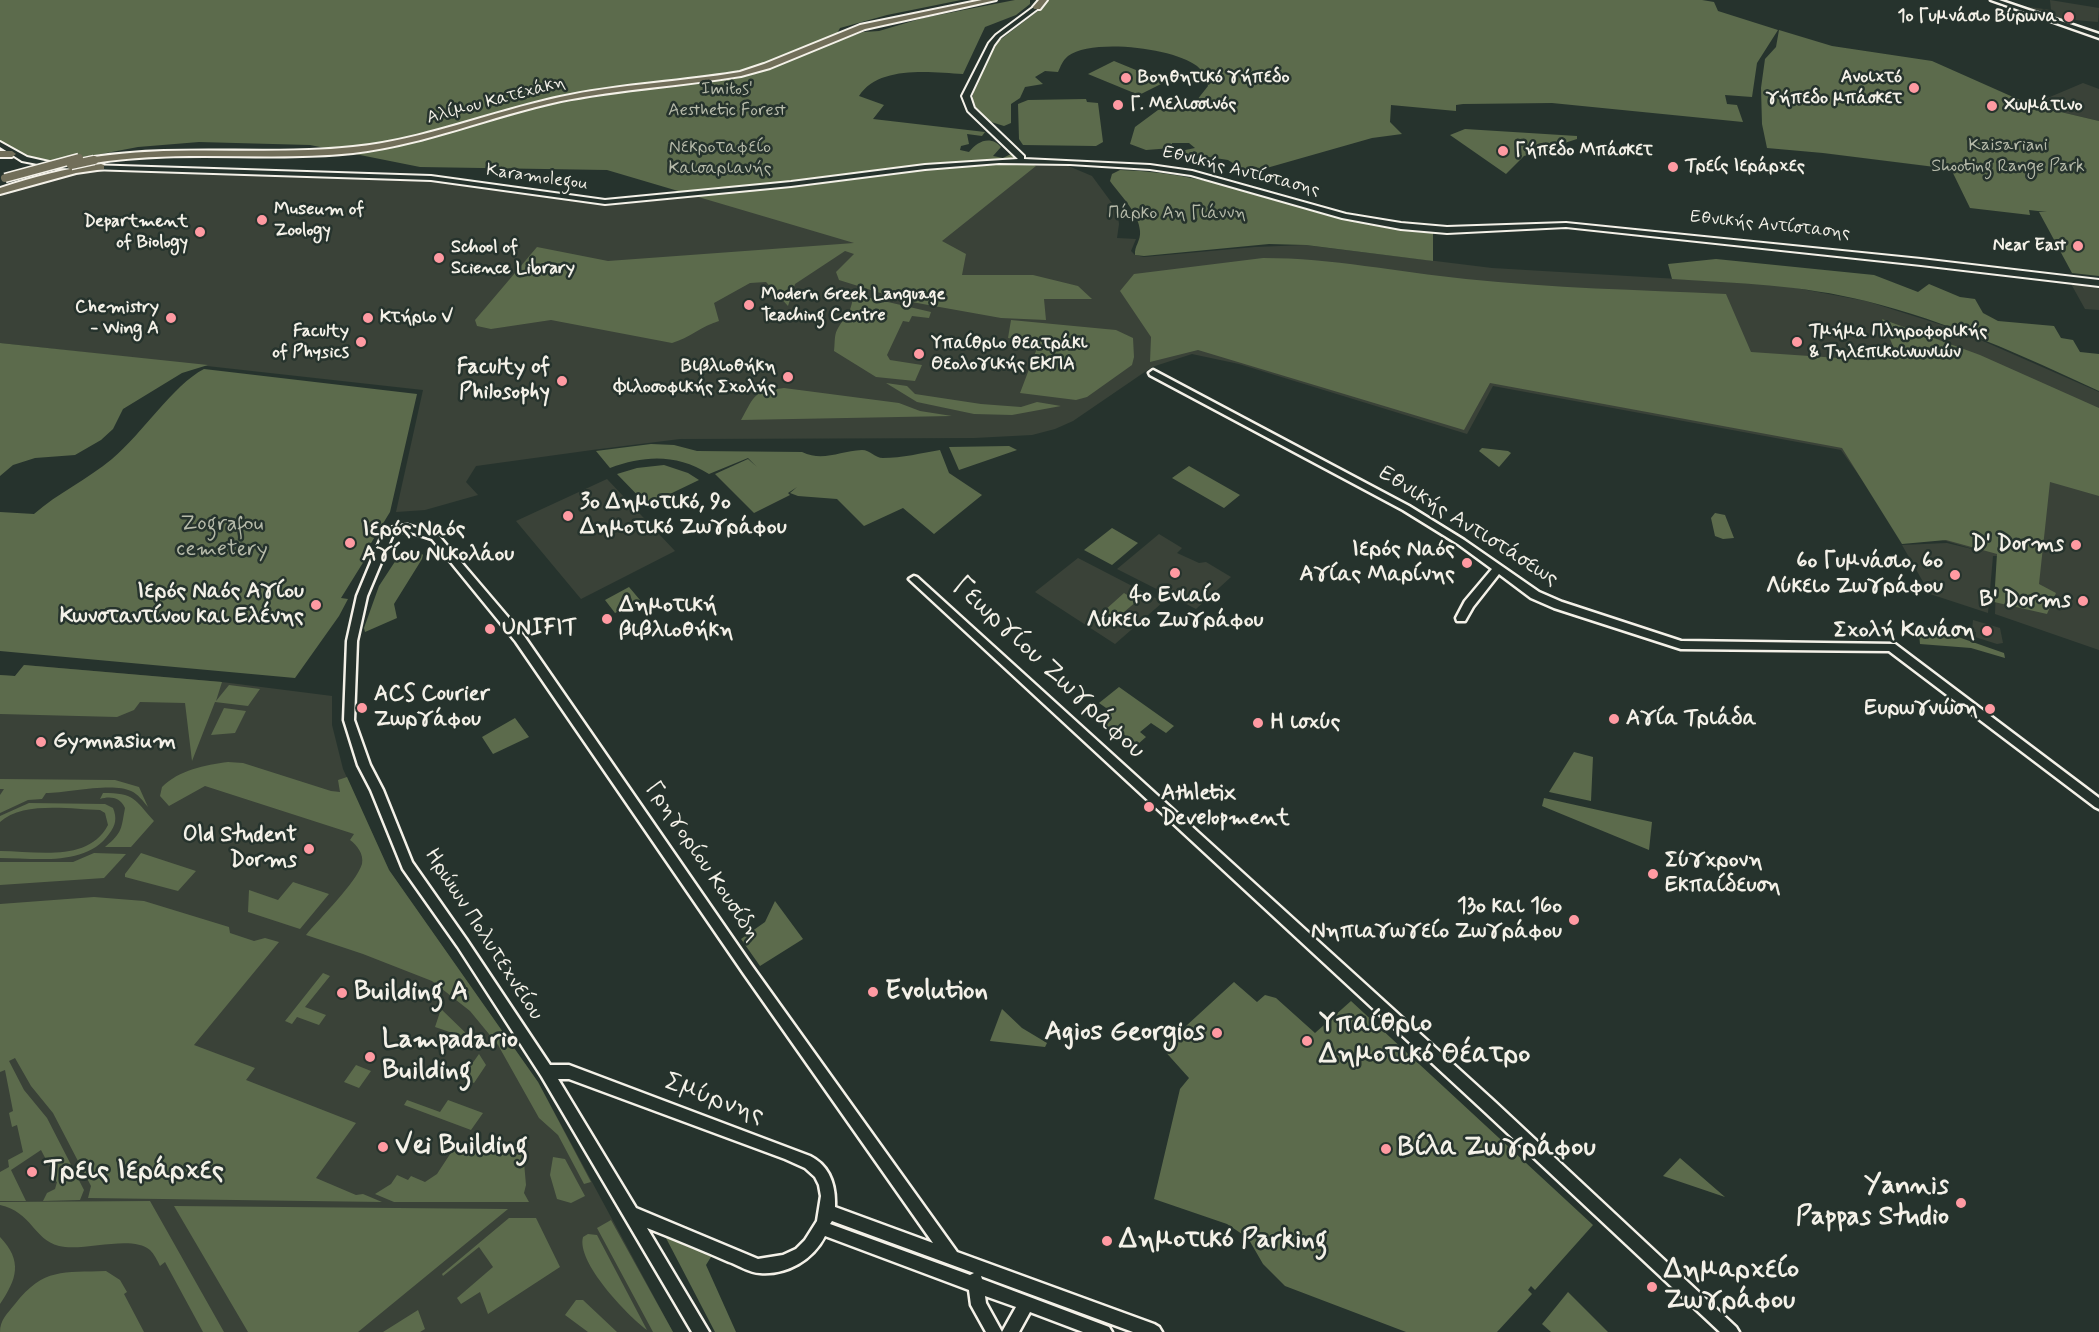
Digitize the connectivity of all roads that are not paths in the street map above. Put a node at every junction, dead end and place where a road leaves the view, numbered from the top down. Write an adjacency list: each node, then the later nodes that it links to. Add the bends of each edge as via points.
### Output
1 (972, 0): 15 (main road, Αλίμου Κατεχάκη, bridge, via 858,24 738,69 558,95 382,141 319,147 167,146 79,158)
2 (992, 0): 13 (main road, Αλίμου Κατεχάκη, via 863,27 741,74 561,99 383,146 317,152 175,150)
3 (1042, 0): 5 (main road)
4 (1994, 0): 6 (street)
5 (1037, 4): 10 (main road, via 991,44 966,94 971,109 1005,144)
6 (2099, 36)
7 (0, 144): 9 (main road)
8 (0, 154): 9 (main road)
9 (12, 154): 14 (main road, Karamolegou)
10 (1008, 157): 11 (main road, Εθνικής Αντίστασης); 11 (main road, Εθνικής Αντίστασης); 12 (main road, Εθνικής Αντίστασης)
11 (1036, 162): 18 (main road, Εθνικής Αντίστασης, via 1176,170 1363,220 1447,230 1566,225)
12 (980, 163): 13 (main road, Karamolegou, via 605,202 431,178)
13 (98, 164): 14 (main road, Karamolegou); 16 (main road, Αλίμου Κατεχάκη)
14 (47, 168): 16 (main road)
15 (2, 181): 16 (main road, Αλίμου Κατεχάκη)
16 (21, 181): 17 (main road)
17 (0, 191)
18 (2099, 281)
19 (1153, 373): 21 (street, Εθνικής Αντιστάσεως, via 1406,508)
20 (388, 531): 25 (street, Ηρώων Πολυτεχνείου, via 355,618 348,720 407,865); 29 (street, Γρηγορίου Κουσίδη, via 406,528 435,537 520,639)
21 (1498, 569): 23 (street); 24 (street, Εθνικής Αντιστάσεως, via 1544,599 1681,645 1891,647)
22 (914, 579): 38 (street, Γεωργίου Ζωγράφου)
23 (1461, 618)
24 (2099, 804)
25 (547, 1072): 26 (street, Σμύρνης, via 569,1072 807,1161 820,1171 826,1186); 27 (street, Ηρώων Πολυτεχνείου)
26 (828, 1212): 28 (street); 29 (street)
27 (631, 1213): 28 (street, via 758,1266 792,1260 810,1247); 33 (street, Ηρώων Πολυτεχνείου)
28 (820, 1227): 31 (street)
29 (952, 1258): 30 (street)
30 (974, 1266): 31 (street); 37 (street)
31 (976, 1284): 32 (street); 34 (street, via 979,1305)
32 (1027, 1303): 35 (street); 36 (street)
33 (701, 1332)
34 (995, 1332)
35 (1010, 1332)
36 (1104, 1332)
37 (1154, 1332)
38 (1731, 1332)

